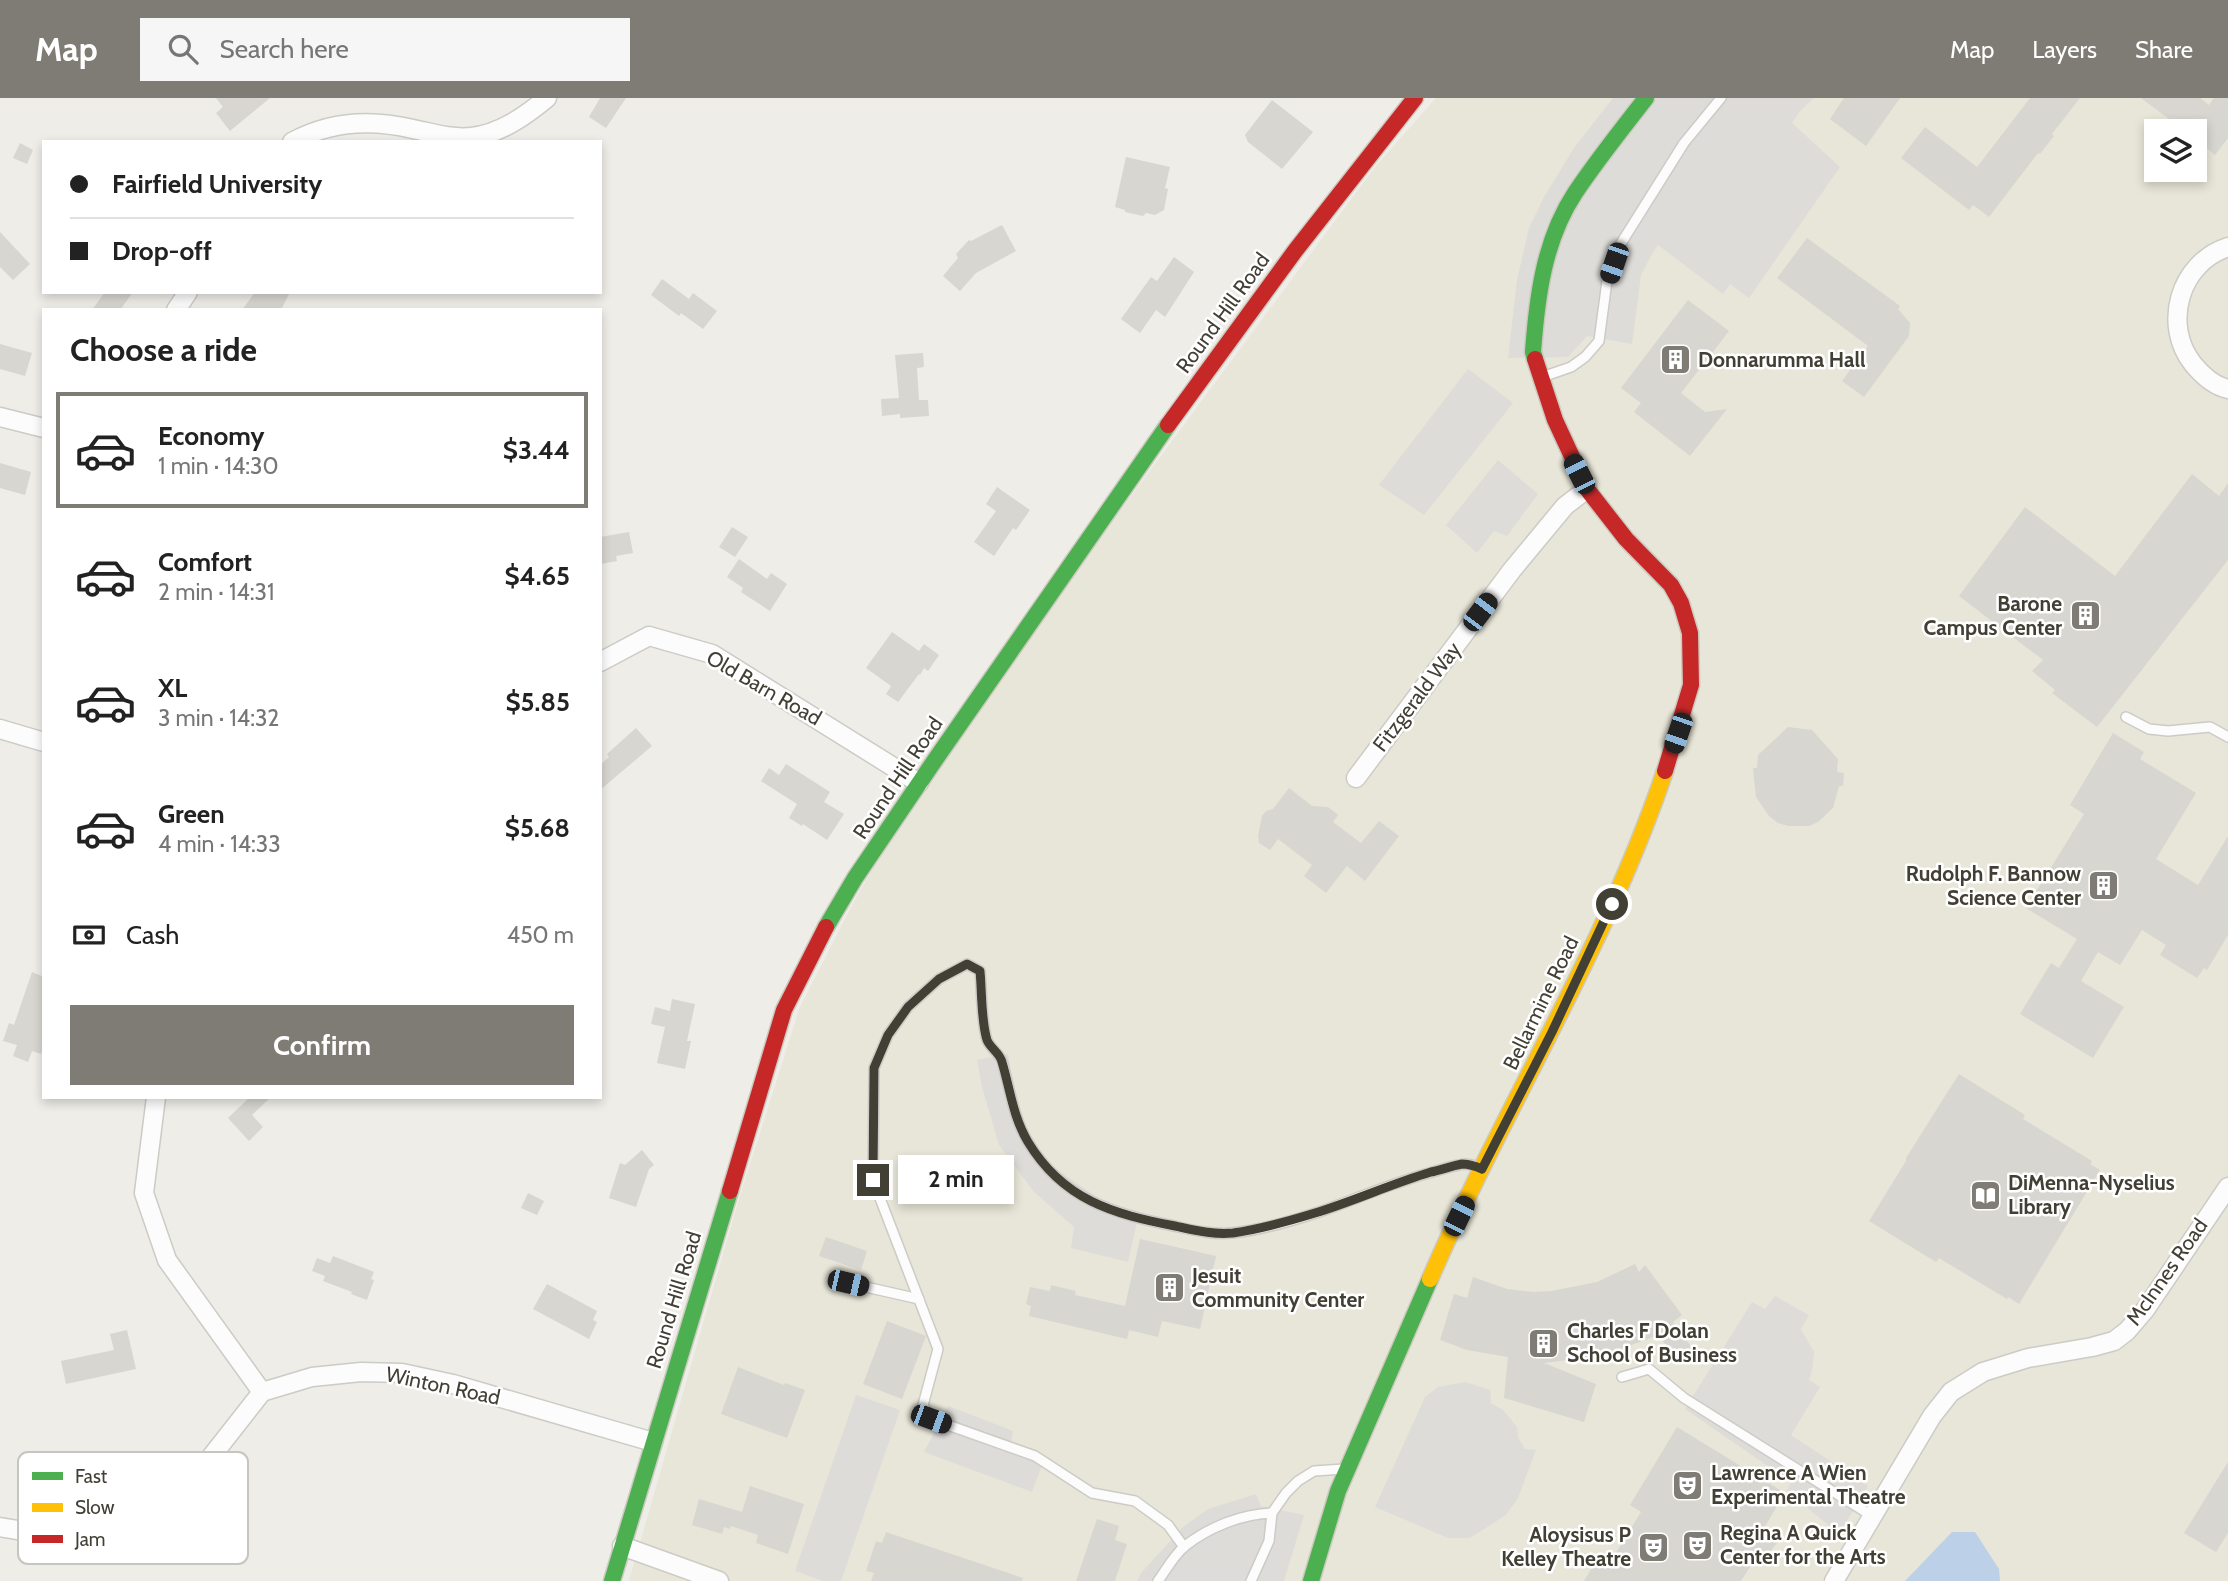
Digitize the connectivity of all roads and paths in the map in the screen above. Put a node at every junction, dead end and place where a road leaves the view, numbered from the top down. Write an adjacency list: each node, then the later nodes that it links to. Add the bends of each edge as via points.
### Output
1 (547, 98): 5 (street, via 510,125 471,137 374,122 327,127)
2 (1415, 98): 18 (main road, Round Hill Road, via 1289,257)
3 (1646, 98): 7 (main road, Bellarmine Road, via 1574,194 1558,225 1536,305 1533,352)
4 (1721, 98): 7 (lane, via 1684,143 1620,245 1607,281 1599,341 1571,367)
5 (297, 140)
6 (2228, 247): 8 (street, via 2203,261 2186,281 2177,305 2177,330 2185,355 2201,375)
7 (1540, 378): 11 (main road, Bellarmine Road)
8 (2228, 389)
9 (0, 417): 10 (street)
10 (42, 428)
11 (1587, 489): 17 (street, Fitzgerald Way, via 1564,506 1512,570); 20 (main road, Bellarmine Road, via 1626,539 1671,585 1681,603 1690,633 1691,685 1655,801 1612,904)
12 (602, 661): 18 (street, Old Barn Road, via 649,636 712,654)
13 (2126, 717): 15 (lane, via 2149,729 2210,727)
14 (0, 729): 16 (street)
15 (2228, 737)
16 (42, 741)
17 (1356, 778)
18 (919, 783): 26 (main road, Round Hill Road, via 855,878 784,1010)
19 (156, 1099): 25 (street, via 144,1193 167,1260)
20 (1482, 1169): 23 (lane, via 1462,1164 1278,1224 1231,1233 1209,1233 1100,1207 1060,1180 1028,1142 1008,1092 1001,1058 988,1042 980,971 967,964 939,979 908,1007 888,1035 874,1068 873,1180); 28 (main road, Bellarmine Road)
21 (2228, 1186): 30 (street, McInnes Road, via 2127,1331 2114,1341 1983,1372 1951,1392)
22 (848, 1283): 23 (lane)
23 (919, 1299): 34 (lane, via 938,1349 923,1405 931,1419 1035,1456 1092,1493 1135,1501 1168,1525)
24 (1622, 1377): 30 (lane, via 1649,1369 1684,1398)
25 (262, 1391): 26 (street, Winton Road, via 312,1377 401,1374 453,1384); 27 (street)
26 (653, 1442): 33 (main road, Round Hill Road)
27 (215, 1452)
28 (1347, 1469): 29 (lane, via 1314,1471 1298,1480); 39 (main road, Bellarmine Road)
29 (1272, 1513): 34 (lane, via 1253,1514 1211,1530); 38 (lane, via 1269,1541)
30 (1872, 1516): 40 (street, McInnes Road)
31 (0, 1527): 32 (street)
32 (18, 1530)
33 (622, 1546): 35 (main road, Round Hill Road); 36 (street)
34 (1184, 1547): 37 (lane)
35 (612, 1581)
36 (719, 1581)
37 (1157, 1581)
38 (1251, 1581)
39 (1311, 1581)
40 (1834, 1581)

